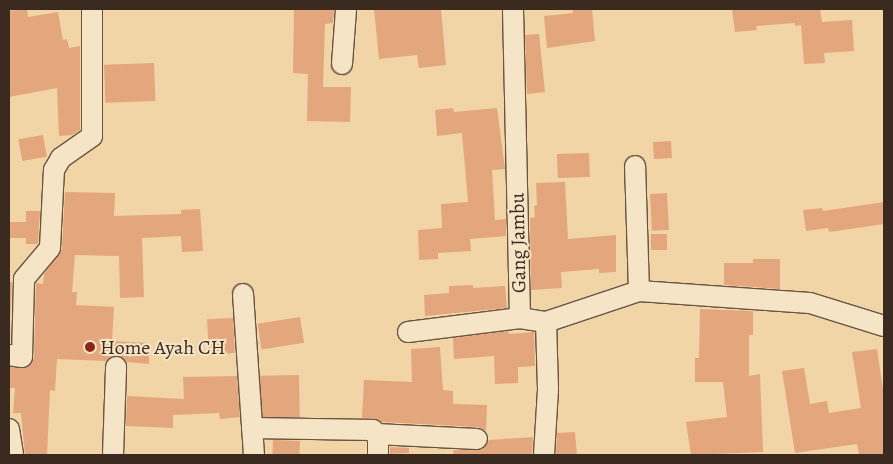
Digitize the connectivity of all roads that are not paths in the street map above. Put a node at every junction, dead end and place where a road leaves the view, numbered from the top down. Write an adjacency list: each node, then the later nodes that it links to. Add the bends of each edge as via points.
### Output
1 (92, 9): 12 (street, via 92,136 61,158 54,170 50,248 24,279 22,357)
2 (346, 9): 4 (street)
3 (513, 9): 8 (street, Gang Jambu)
4 (342, 64)
5 (634, 166): 6 (street)
6 (640, 291): 9 (street); 10 (street, via 810,303)
7 (243, 294): 14 (street)
8 (520, 318): 9 (street, Gang Jambu); 11 (street)
9 (546, 322): 22 (street, via 548,389)
10 (884, 326)
11 (408, 332)
12 (9, 355)
13 (116, 367): 19 (street)
14 (252, 428): 16 (street, via 368,430); 20 (street)
15 (9, 429): 18 (street)
16 (376, 434): 17 (street); 21 (street)
17 (477, 439)
18 (13, 455)
19 (113, 455)
20 (254, 455)
21 (378, 455)
22 (544, 455)

